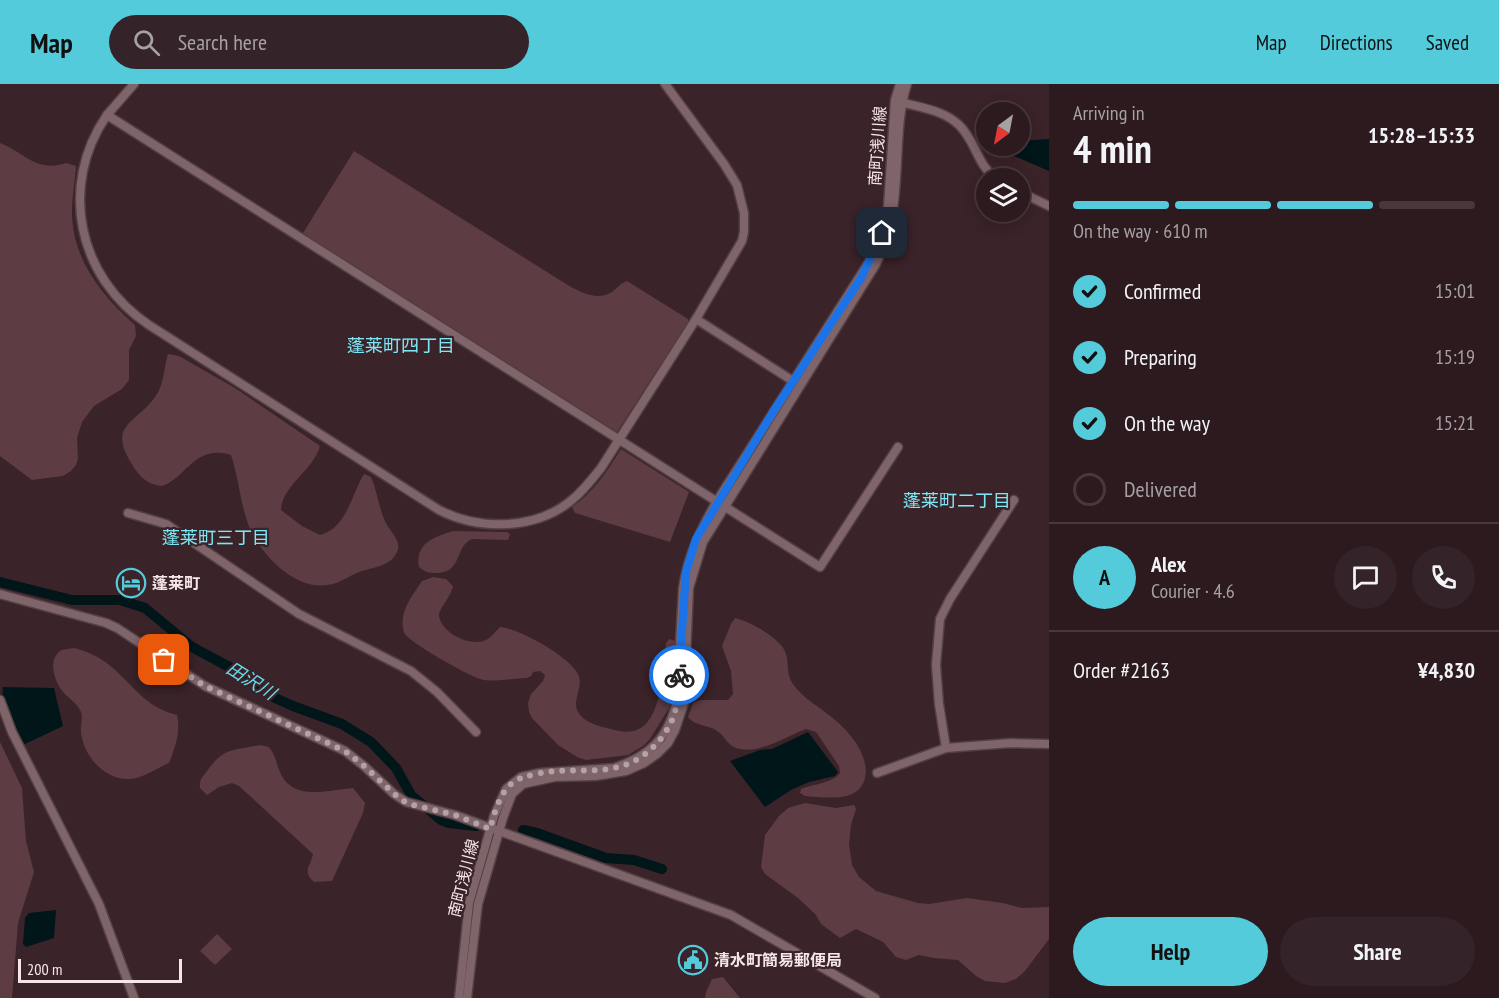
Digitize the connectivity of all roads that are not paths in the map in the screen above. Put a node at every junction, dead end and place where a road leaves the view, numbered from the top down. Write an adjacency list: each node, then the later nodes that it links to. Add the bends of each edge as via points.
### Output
1 (134, 84): 6 (street)
2 (665, 84): 10 (street, via 731,174 744,213 742,241)
3 (900, 84): 5 (street, 南町浅川線)
4 (907, 84): 5 (street, 南町浅川線)
5 (898, 101): 7 (street, via 935,111 957,123); 11 (street, 南町浅川線, via 882,233 861,278); 15 (street, 南町浅川線, via 893,213 888,237 876,264)
6 (107, 115): 12 (street); 12 (street, via 85,162 80,203 92,261 109,290 146,323 404,488 453,517 471,522 522,521 552,513 572,500 601,468)
7 (984, 168)
8 (1030, 197): 9 (street)
9 (1049, 206)
10 (696, 319): 11 (street); 12 (street)
11 (793, 381): 15 (street, 南町浅川線)
12 (618, 440): 15 (street)
13 (898, 447): 15 (street, via 820,567)
14 (1014, 500): 21 (street, via 940,619 936,665)
15 (721, 503): 23 (street, 南町浅川線, via 703,542 689,588 684,703 668,742 644,763 626,771 523,784 512,794)
16 (128, 513): 19 (street, via 166,524 299,614 411,671)
17 (0, 594): 23 (street, via 117,628 205,686 345,751 394,794 413,805 455,815)
18 (0, 700): 24 (street, via 12,732 99,904)
19 (476, 732)
20 (1049, 744): 21 (street)
21 (946, 748): 22 (street)
22 (877, 773)
23 (495, 831): 25 (street, 南町浅川線, via 470,903); 26 (street, 南町浅川線, via 478,904); 27 (street, via 731,915)
24 (134, 998)
25 (459, 998)
26 (467, 998)
27 (875, 998)

